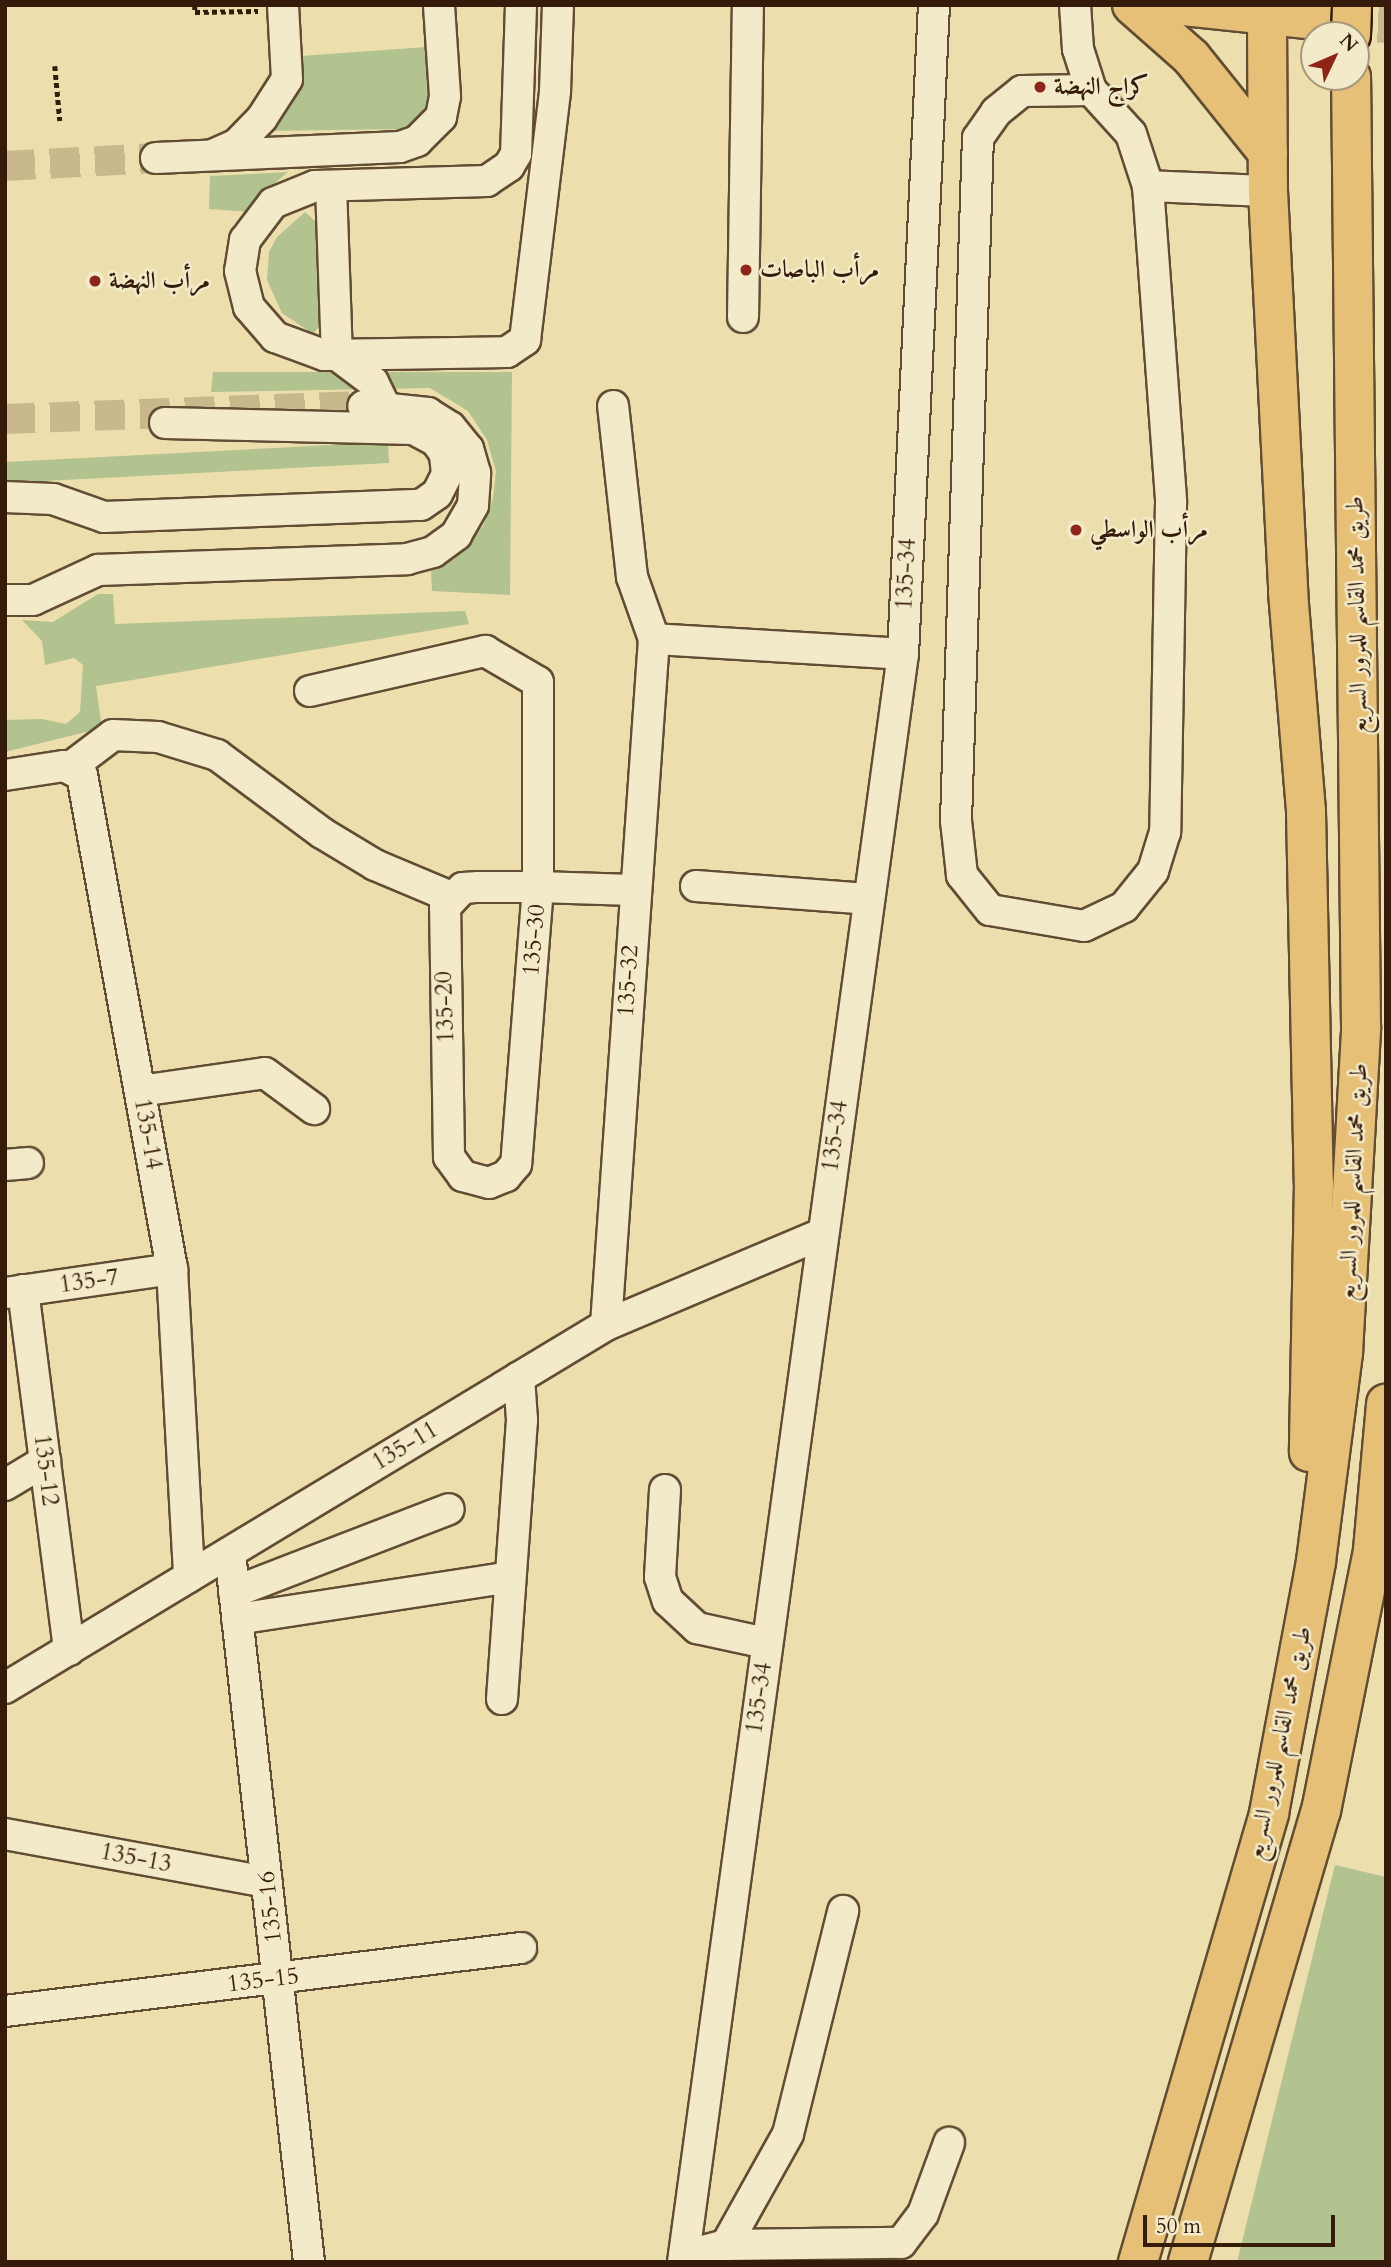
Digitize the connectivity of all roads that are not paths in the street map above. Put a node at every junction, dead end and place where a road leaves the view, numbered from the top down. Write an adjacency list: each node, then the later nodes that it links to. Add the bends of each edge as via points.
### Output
1 (283, 5): 2 (street, via 287,79 262,118 221,154 155,158 400,147 416,141 441,117 445,96)
2 (439, 5)
3 (521, 5): 15 (street, via 516,154 509,166 487,181)
4 (558, 5): 19 (street, via 555,90 525,340 507,352)
5 (748, 5): 18 (street)
6 (934, 5): 26 (street, 135-34)
7 (1075, 5): 12 (street, via 1079,48)
8 (1132, 5): 14 (highway, via 1191,57)
9 (1174, 5): 10 (main road)
10 (1267, 11): 11 (main road); 14 (highway)
11 (1342, 20)
12 (1091, 90): 16 (street, via 1131,134); 16 (street, via 1022,91 996,112 978,138 956,821 962,875 990,910 1084,926 1124,907 1153,871 1165,832 1171,502)
13 (1351, 91): 54 (highway, طريق محمد القاسم للمرور السريع, via 1361,1026 1343,1353 1327,1486)
14 (1268, 153): 17 (highway)
15 (331, 186): 19 (street); 19 (street, via 299,190 273,203 246,240 240,271 250,307 275,337 308,351)
16 (1149, 186): 17 (street)
17 (1268, 191): 54 (highway, via 1288,592 1307,812 1312,1016 1312,1372)
18 (743, 317)
19 (337, 355): 21 (street, via 373,382)
20 (613, 406): 25 (street, via 632,577)
21 (366, 413): 22 (street); 23 (street, via 436,441 447,466 437,494 421,505 104,517 53,499); 24 (street, via 416,410 440,419 468,449 475,473 473,505 456,535 433,552 407,559 98,570 33,600)
22 (165, 423)
23 (5, 497)
24 (12, 604)
25 (654, 639): 26 (street); 32 (street, 135-32)
26 (903, 654): 34 (street, 135-34)
27 (310, 691): 31 (street, 135-30, via 485,651 538,682)
28 (72, 766): 29 (street); 33 (street, via 113,735 158,737 217,755 364,859); 35 (street, 135-14, via 82,775)
29 (5, 775)
30 (696, 886): 34 (street)
31 (538, 887): 32 (street); 33 (street, via 463,888); 37 (street, 135-30, via 516,1164 506,1176)
32 (634, 890): 41 (street, 135-32)
33 (451, 897): 37 (street, 135-20, via 442,920 449,1157 463,1176)
34 (868, 899): 38 (street, 135-34)
35 (140, 1091): 36 (street, via 265,1073); 39 (street, 135-14)
36 (314, 1109)
37 (489, 1183)
38 (821, 1234): 41 (street, 135-11); 55 (street, 135-34)
39 (172, 1269): 40 (street, 135-7); 51 (street, 135-14)
40 (14, 1291): 44 (street, 135-12)
41 (606, 1325): 42 (street, 135-11)
42 (519, 1377): 50 (street, 135-11); 52 (street, via 522,1420)
43 (1386, 1404): 49 (highway, طريق محمد القاسم للمرور السريع)
44 (45, 1461): 45 (street); 56 (street, 135-12)
45 (5, 1485)
46 (665, 1490): 55 (street, via 660,1577 668,1601 697,1628)
47 (1386, 1507): 49 (highway)
48 (449, 1509): 53 (street)
49 (1373, 1550): 70 (highway, طريق محمد القاسم للمرور السريع, via 1321,1811)
50 (230, 1553): 51 (street, 135-11); 53 (street, 135-16)
51 (189, 1577): 56 (street, 135-11)
52 (510, 1577): 53 (street); 58 (street)
53 (235, 1606): 60 (street, 135-16)
54 (1302, 1632): 69 (highway, طريق محمد القاسم للمرور السريع, via 1269,1813)
55 (766, 1643): 67 (street, 135-34)
56 (69, 1650): 57 (street, 135-11)
57 (5, 1688)
58 (502, 1699)
59 (5, 1834): 60 (street, 135-13)
60 (267, 1882): 63 (street, 135-16)
61 (843, 1911): 66 (street, via 788,2134)
62 (521, 1948): 63 (street, 135-15)
63 (277, 1978): 64 (street, 135-15); 68 (street, 135-16)
64 (5, 2011)
65 (948, 2143): 66 (street, via 923,2214 901,2243)
66 (726, 2245): 67 (street)
67 (683, 2259)
68 (309, 2262)
69 (1138, 2262)
70 (1188, 2262)

